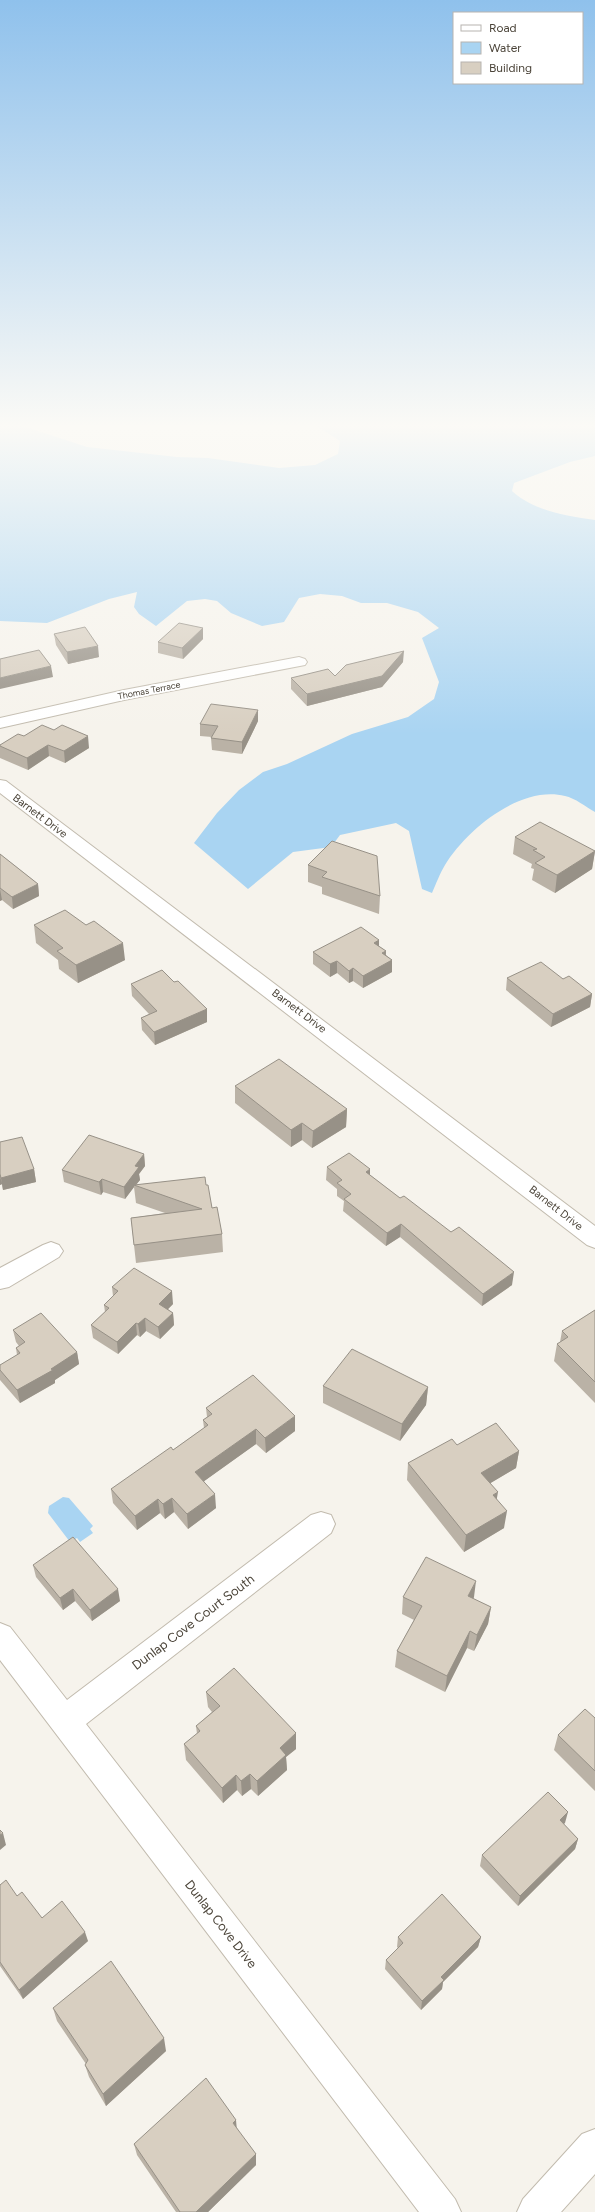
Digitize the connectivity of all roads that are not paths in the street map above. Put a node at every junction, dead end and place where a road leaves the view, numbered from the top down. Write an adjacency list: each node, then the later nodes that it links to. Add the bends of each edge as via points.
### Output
1 (299, 662): 2 (street, Thomas Terrace, via 124,695)
2 (0, 724)
3 (0, 785): 4 (street, Barnett Drive)
4 (595, 1239)
5 (51, 1251): 6 (street)
6 (0, 1280)
7 (321, 1524): 9 (street, Dunlap Cove Court South)
8 (0, 1637): 9 (street, Dunlap Cove Drive)
9 (65, 1721): 11 (street, Dunlap Cove Drive)
10 (595, 2147): 12 (street)
11 (442, 2212)
12 (536, 2212)

